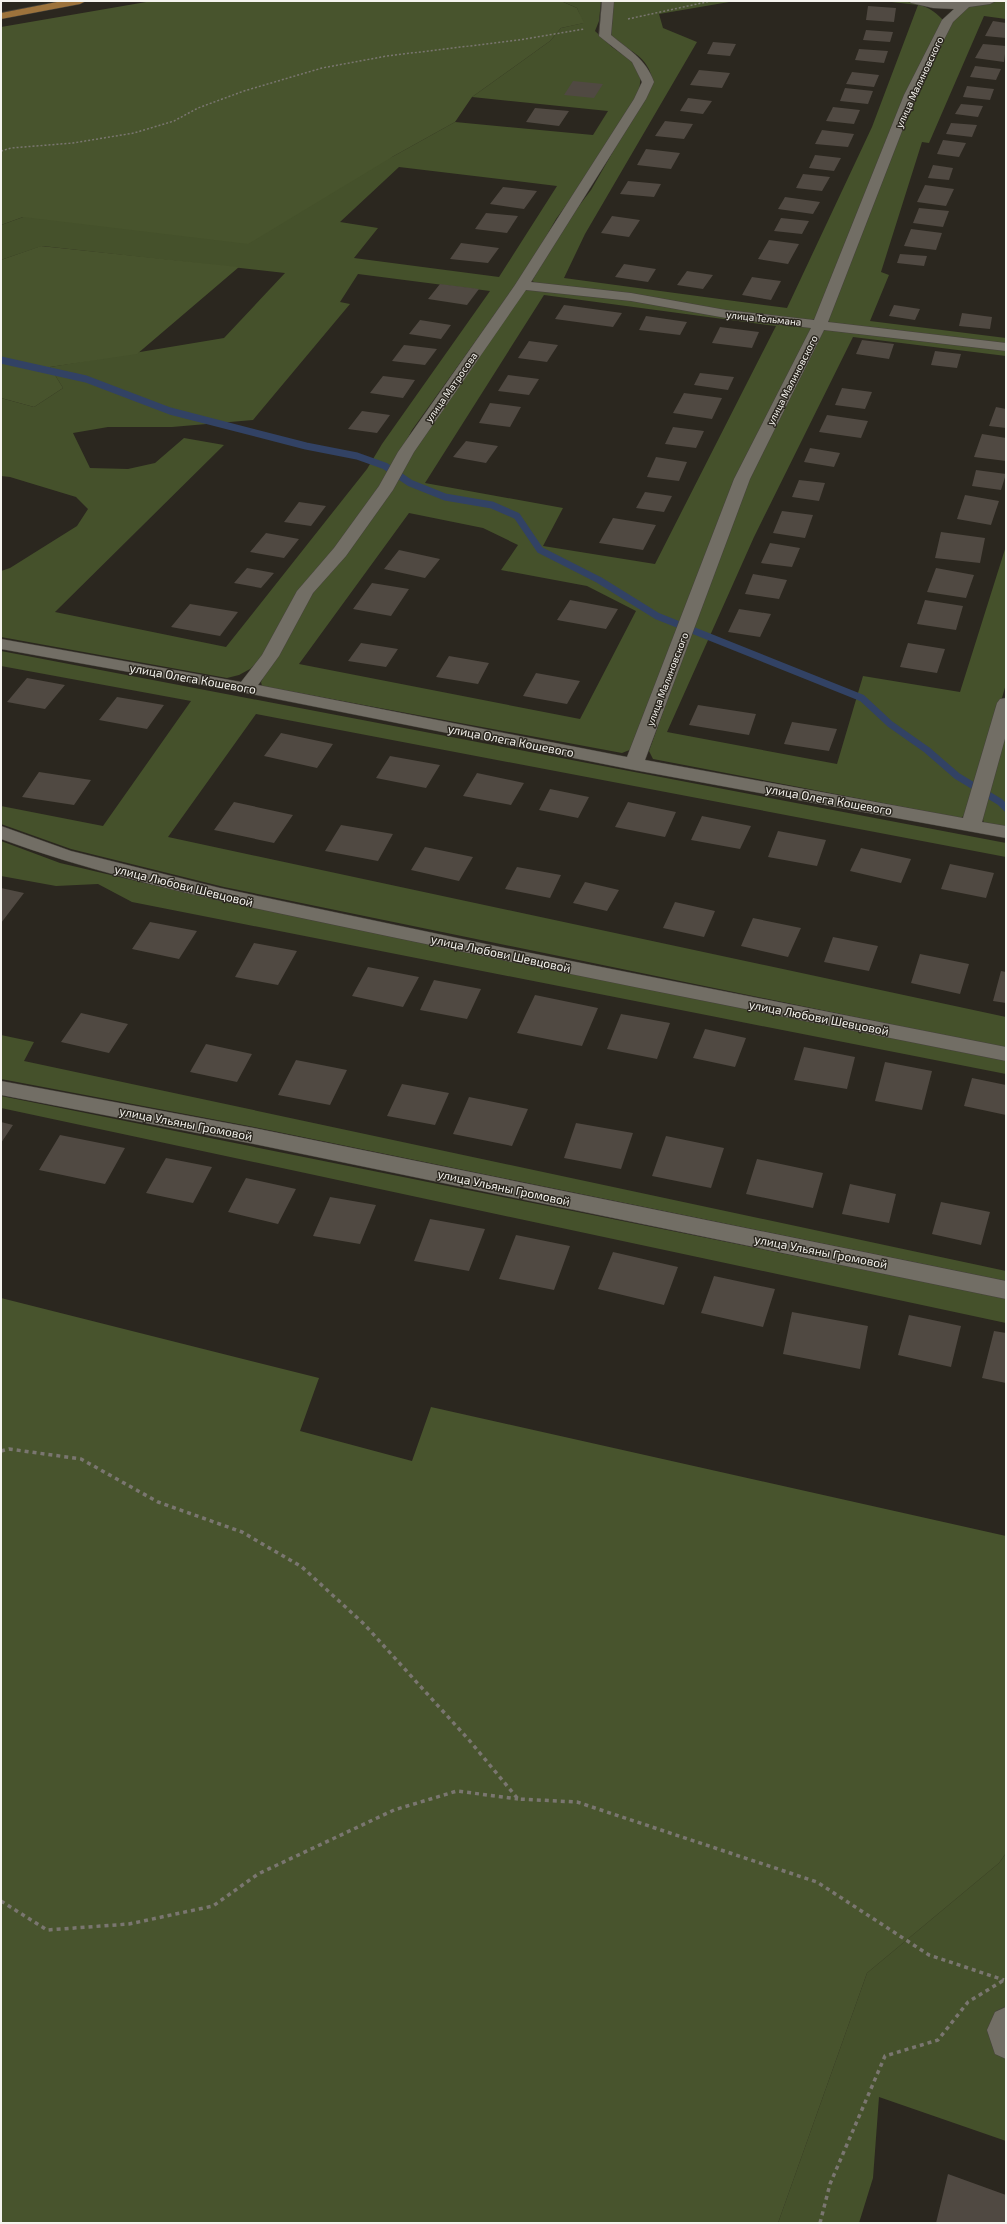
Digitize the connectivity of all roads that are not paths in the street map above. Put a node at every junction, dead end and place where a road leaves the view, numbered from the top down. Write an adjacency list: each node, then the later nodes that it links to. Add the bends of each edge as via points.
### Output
1 (80, 1): 7 (main road)
2 (608, 1): 9 (street, улица Матросова, via 605,36 635,57 645,69 648,82 640,100)
3 (915, 1): 5 (street)
4 (990, 1): 6 (street)
5 (927, 5): 6 (street); 8 (street)
6 (965, 5): 8 (street, улица Малиновского)
7 (1, 16)
8 (948, 20): 10 (street, улица Малиновского, via 910,96)
9 (522, 285): 10 (street, улица Тельмана, via 631,297 726,314); 13 (street, улица Матросова, via 406,452 365,520 306,591 270,656)
10 (820, 324): 11 (street, улица Тельмана); 15 (street, улица Малиновского, via 742,479)
11 (1006, 347)
12 (8, 645): 13 (street, улица Олега Кошевого)
13 (246, 688): 15 (street, улица Олега Кошевого)
14 (1006, 703): 16 (street)
15 (634, 764): 16 (street, улица Олега Кошевого)
16 (971, 825): 18 (street, улица Олега Кошевого)
17 (1, 832): 19 (street, улица Любови Шевцовой, via 64,855 220,894)
18 (1006, 832)
19 (1006, 1054)
20 (1, 1088): 21 (street, улица Ульяны Громовой, via 254,1136)
21 (1006, 1290)
22 (1006, 2022): 23 (street, via 1002,2030)
23 (1006, 2044)

